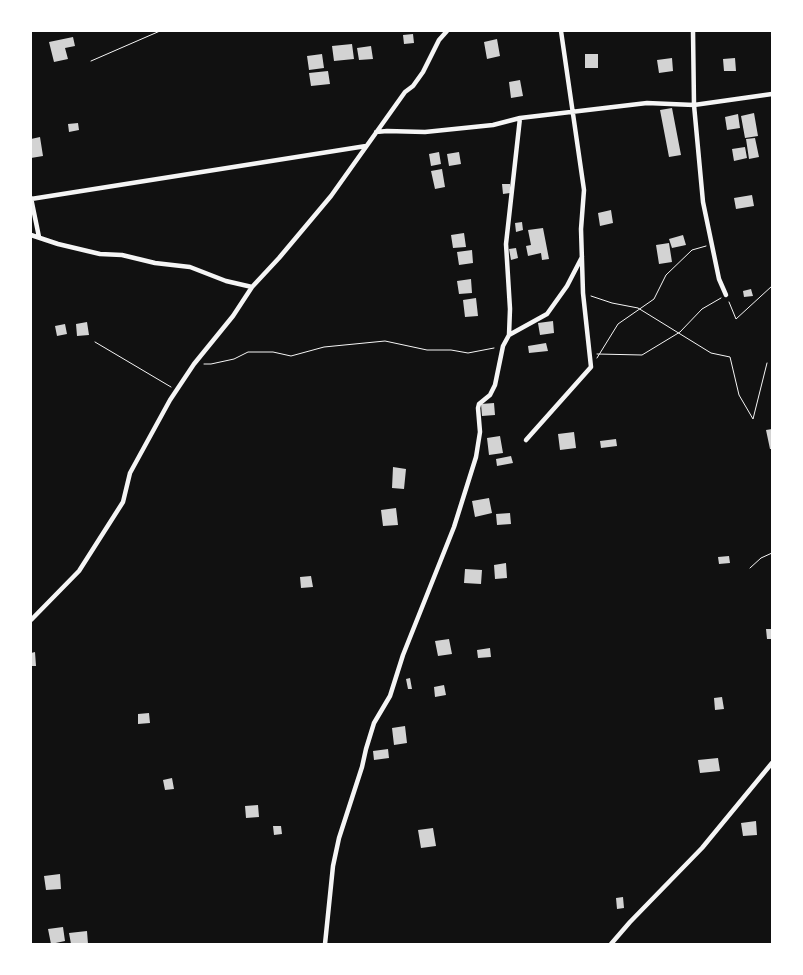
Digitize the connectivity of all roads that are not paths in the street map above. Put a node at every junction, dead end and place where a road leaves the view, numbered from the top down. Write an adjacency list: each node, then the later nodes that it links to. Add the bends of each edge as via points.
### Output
1 (447, 31): 8 (street, via 423,72)
2 (561, 31): 6 (street)
3 (693, 31): 5 (street)
4 (772, 94): 5 (street)
5 (694, 105): 6 (street, via 647,103); 15 (street, via 703,202 719,278)
6 (573, 112): 7 (street); 13 (street, via 584,190)
7 (520, 118): 8 (street, via 494,125 425,132); 16 (street, via 506,244)
8 (376, 132): 9 (street)
9 (366, 146): 10 (street); 14 (street, via 332,196)
10 (31, 198): 12 (street)
11 (31, 235): 12 (street)
12 (39, 237): 14 (street, via 100,254 190,267)
13 (582, 256): 16 (street, via 567,286 547,314); 17 (street, via 591,367)
14 (252, 287): 18 (street, via 176,391 130,473 123,502 78,571)
15 (726, 295)
16 (509, 335): 20 (street, via 502,346 495,385 490,395 479,404 480,432 476,458 454,527 390,696 374,723 339,838)
17 (526, 440)
18 (31, 620)
19 (772, 763): 21 (street, via 702,848)
20 (325, 944)
21 (611, 944)

